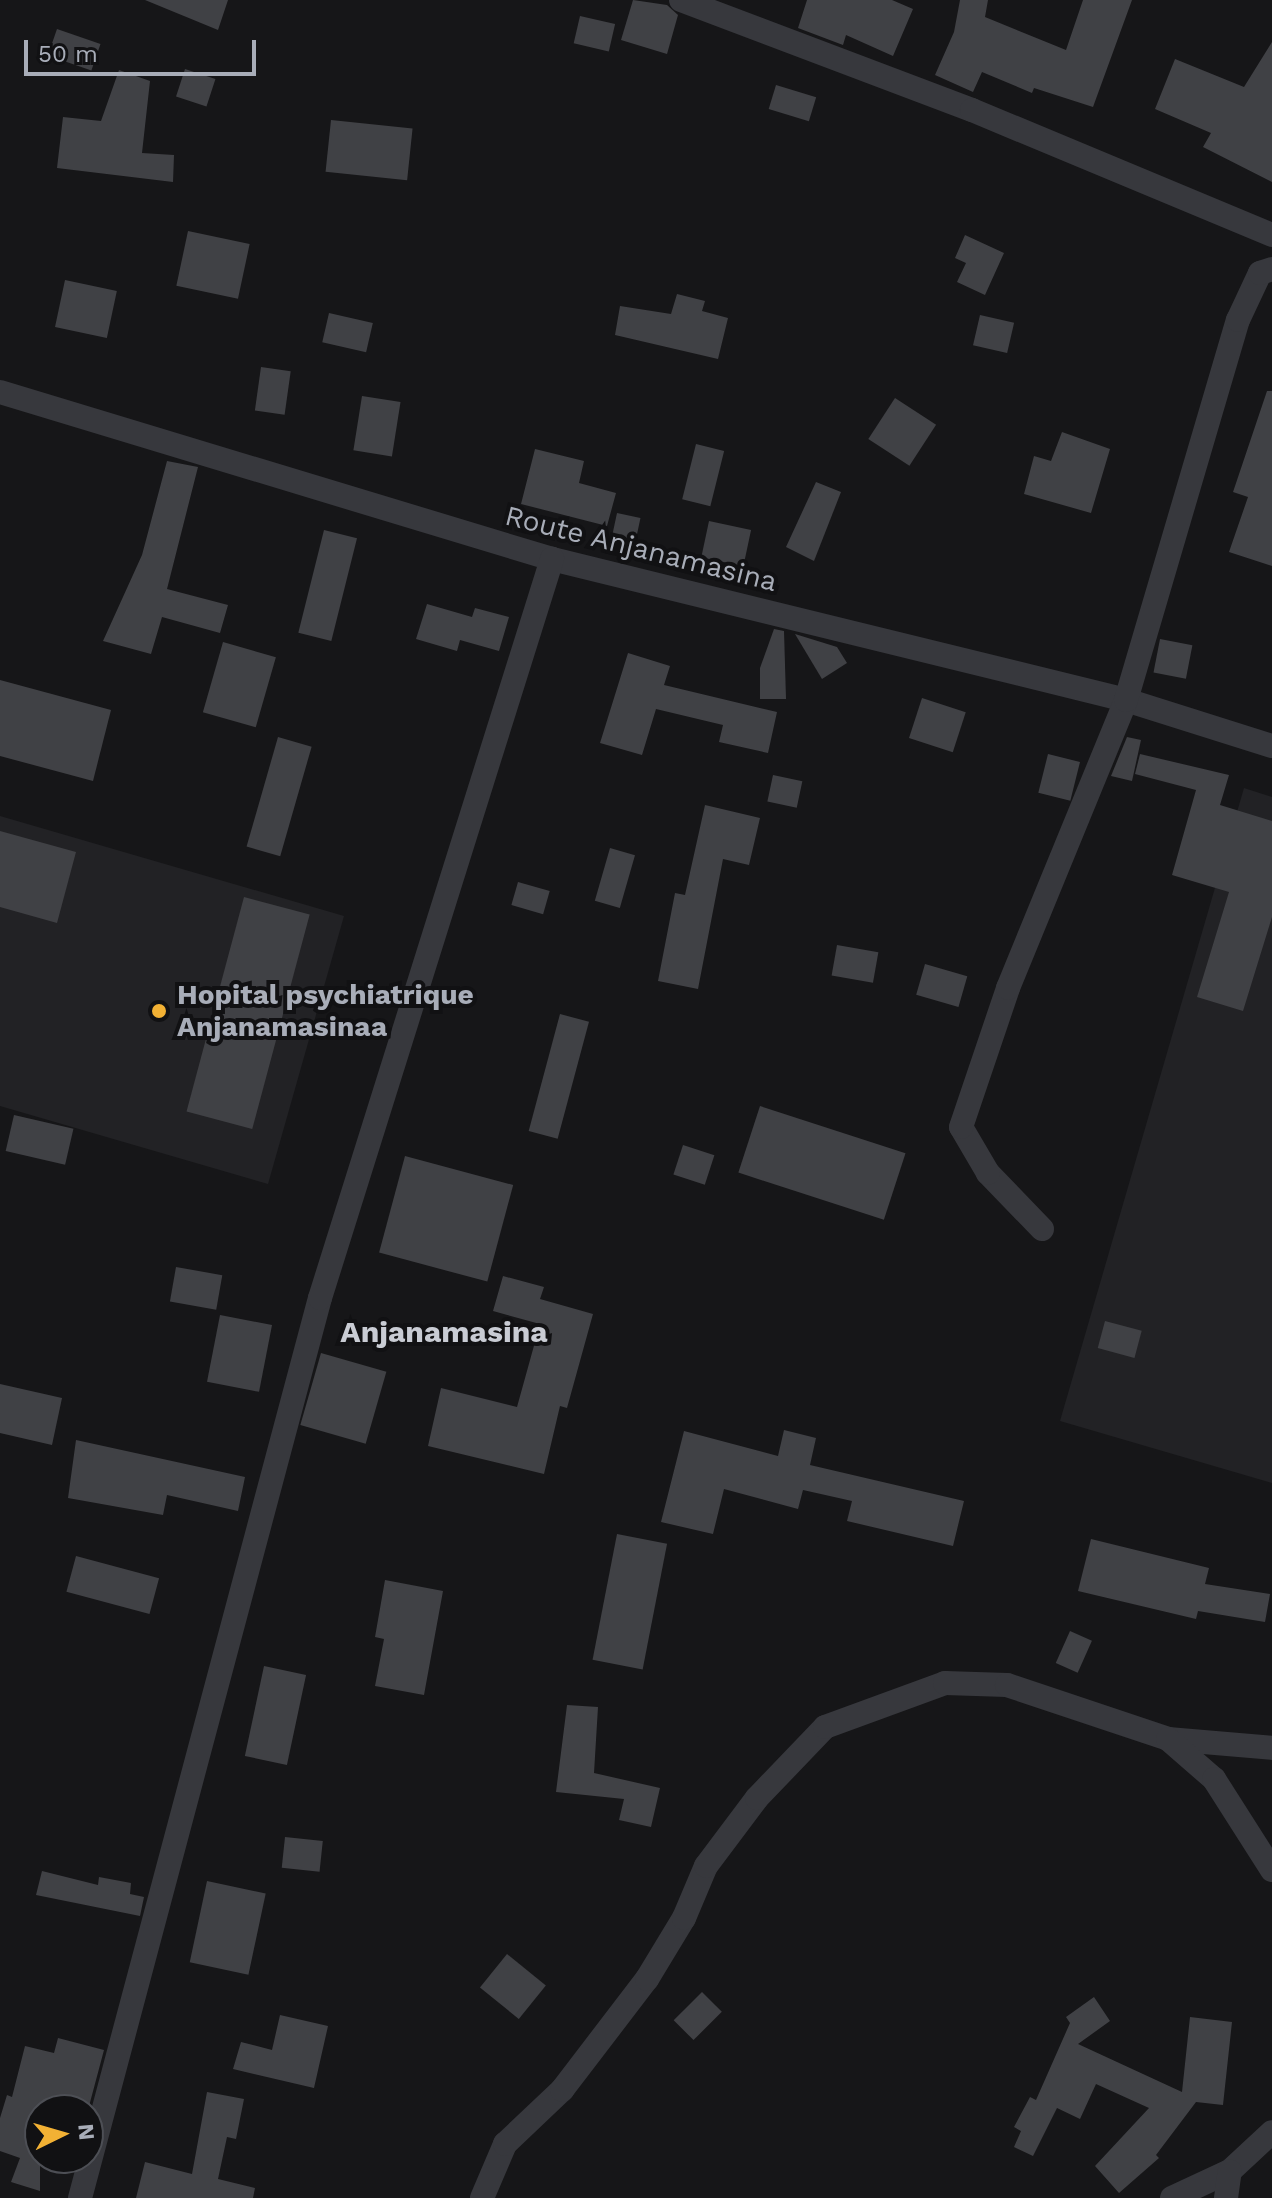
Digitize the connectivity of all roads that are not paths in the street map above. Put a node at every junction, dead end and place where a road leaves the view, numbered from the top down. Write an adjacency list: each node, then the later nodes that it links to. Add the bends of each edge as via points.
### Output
1 (681, 0): 2 (street, via 972,110)
2 (1272, 235)
3 (1272, 269): 6 (street, via 1260,273 1238,320)
4 (0, 392): 5 (street, Route Anjanamasina)
5 (552, 559): 6 (street, Route Anjanamasina); 14 (street, via 320,1298)
6 (1126, 700): 7 (street, Route Anjanamasina); 8 (street, via 1008,988 961,1127 988,1173)
7 (1272, 746)
8 (1042, 1229)
9 (1168, 1739): 10 (street); 11 (street, via 1214,1779); 15 (street, via 1007,1685 945,1683 825,1727 757,1798 706,1866 684,1918 647,1979 562,2090 505,2144)
10 (1272, 1748)
11 (1272, 1870)
12 (1272, 2132): 13 (street)
13 (1230, 2171): 16 (street); 17 (street)
14 (80, 2198)
15 (482, 2198)
16 (1172, 2198)
17 (1226, 2198)

